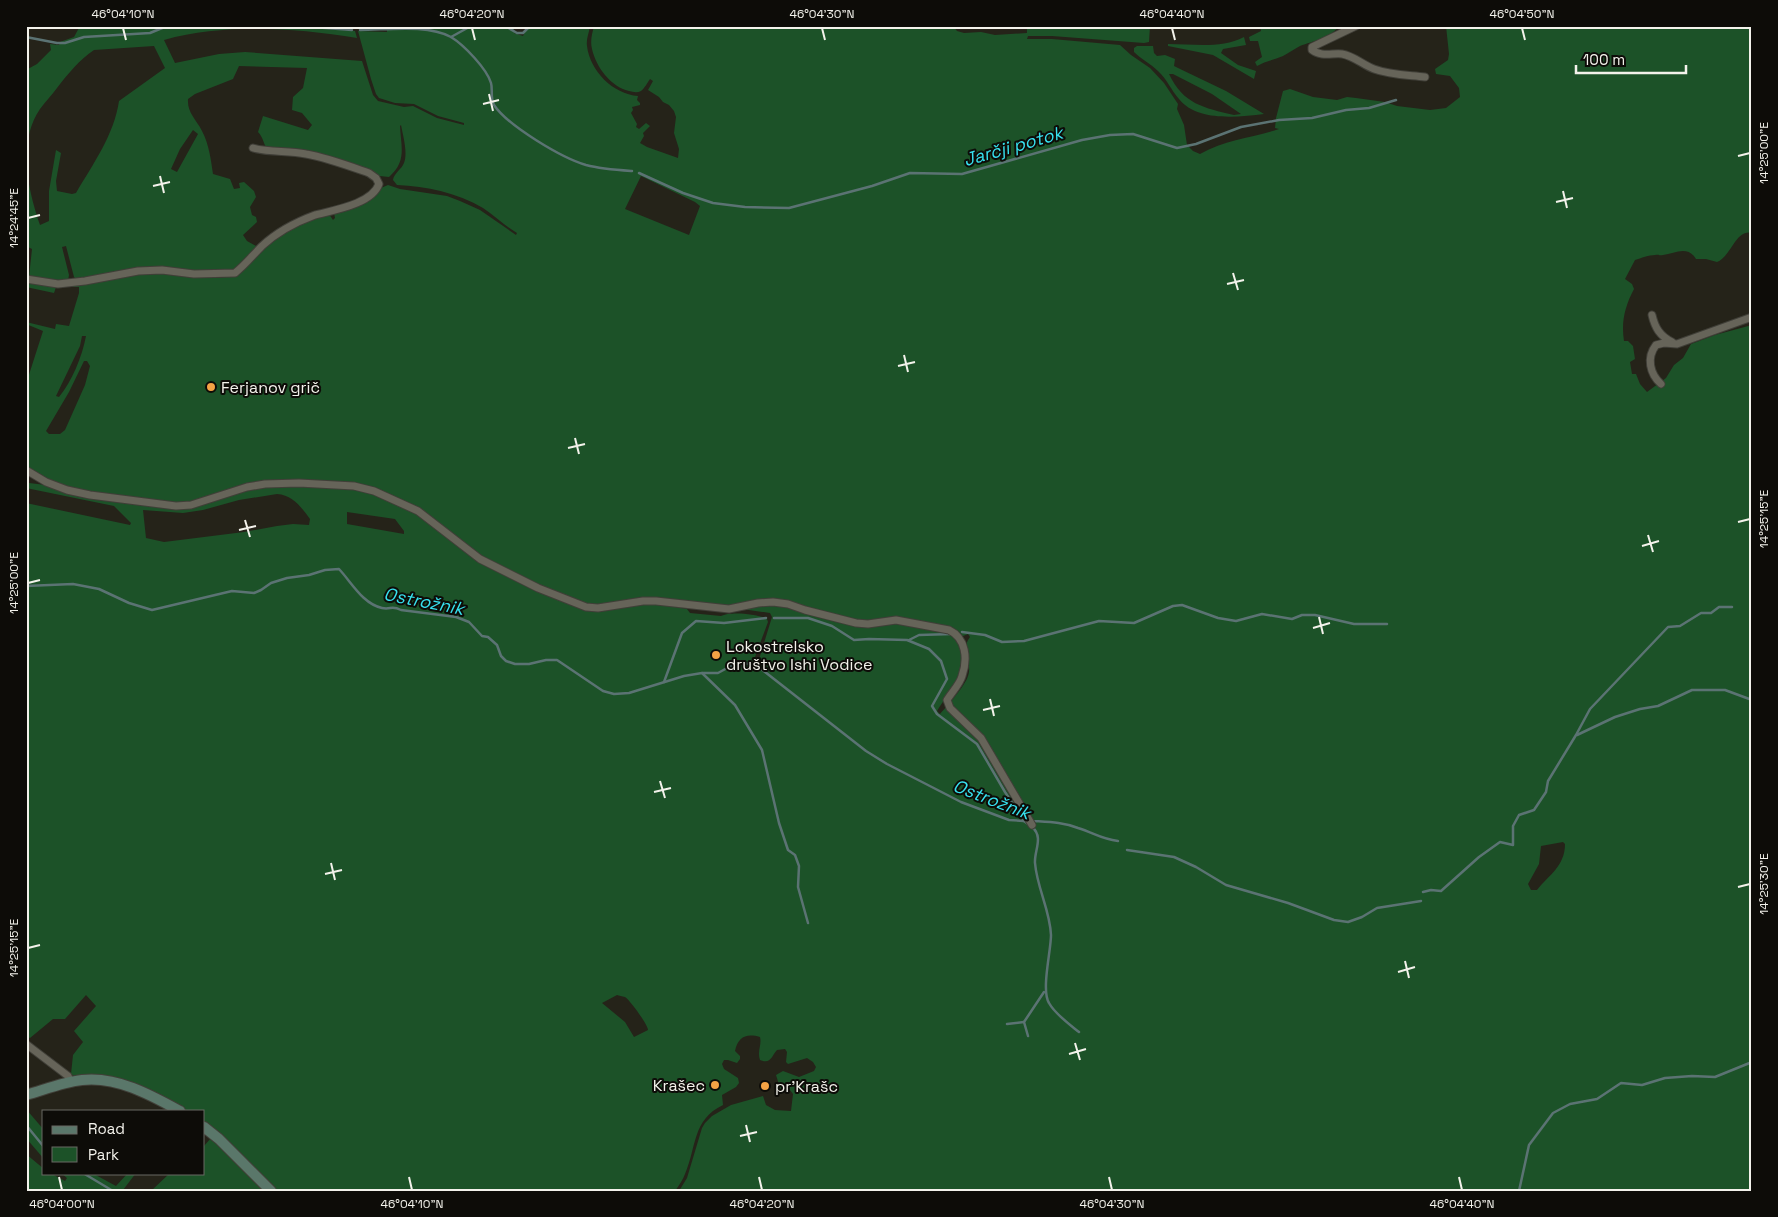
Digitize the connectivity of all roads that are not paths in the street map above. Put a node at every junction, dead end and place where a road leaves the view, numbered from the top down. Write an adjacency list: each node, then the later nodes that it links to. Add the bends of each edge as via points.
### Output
1 (1356, 26): 2 (street, via 1312,47 1312,50 1352,57 1383,72)
2 (1425, 77)
3 (253, 148): 4 (street, via 322,158 369,173 379,184 370,196 283,230 234,273 138,271 58,284)
4 (26, 279)
5 (1652, 315): 7 (street, via 1656,329)
6 (1752, 317): 7 (street)
7 (1677, 344): 8 (street, via 1656,345 1652,352 1650,369)
8 (1661, 384)
9 (26, 470): 10 (street, via 67,490 160,505 191,505 247,487 277,483 354,486 374,491 418,511 480,559 586,607 650,601 729,610 773,602 856,623 896,620 949,630 961,639 964,656 962,677 947,700 950,708 981,738)
10 (1032, 824)
11 (26, 1044): 12 (street, via 68,1076)
12 (71, 1082): 13 (street); 14 (street, via 94,1079 123,1085)
13 (26, 1095)
14 (178, 1110)
15 (205, 1128): 16 (street)
16 (271, 1191)

